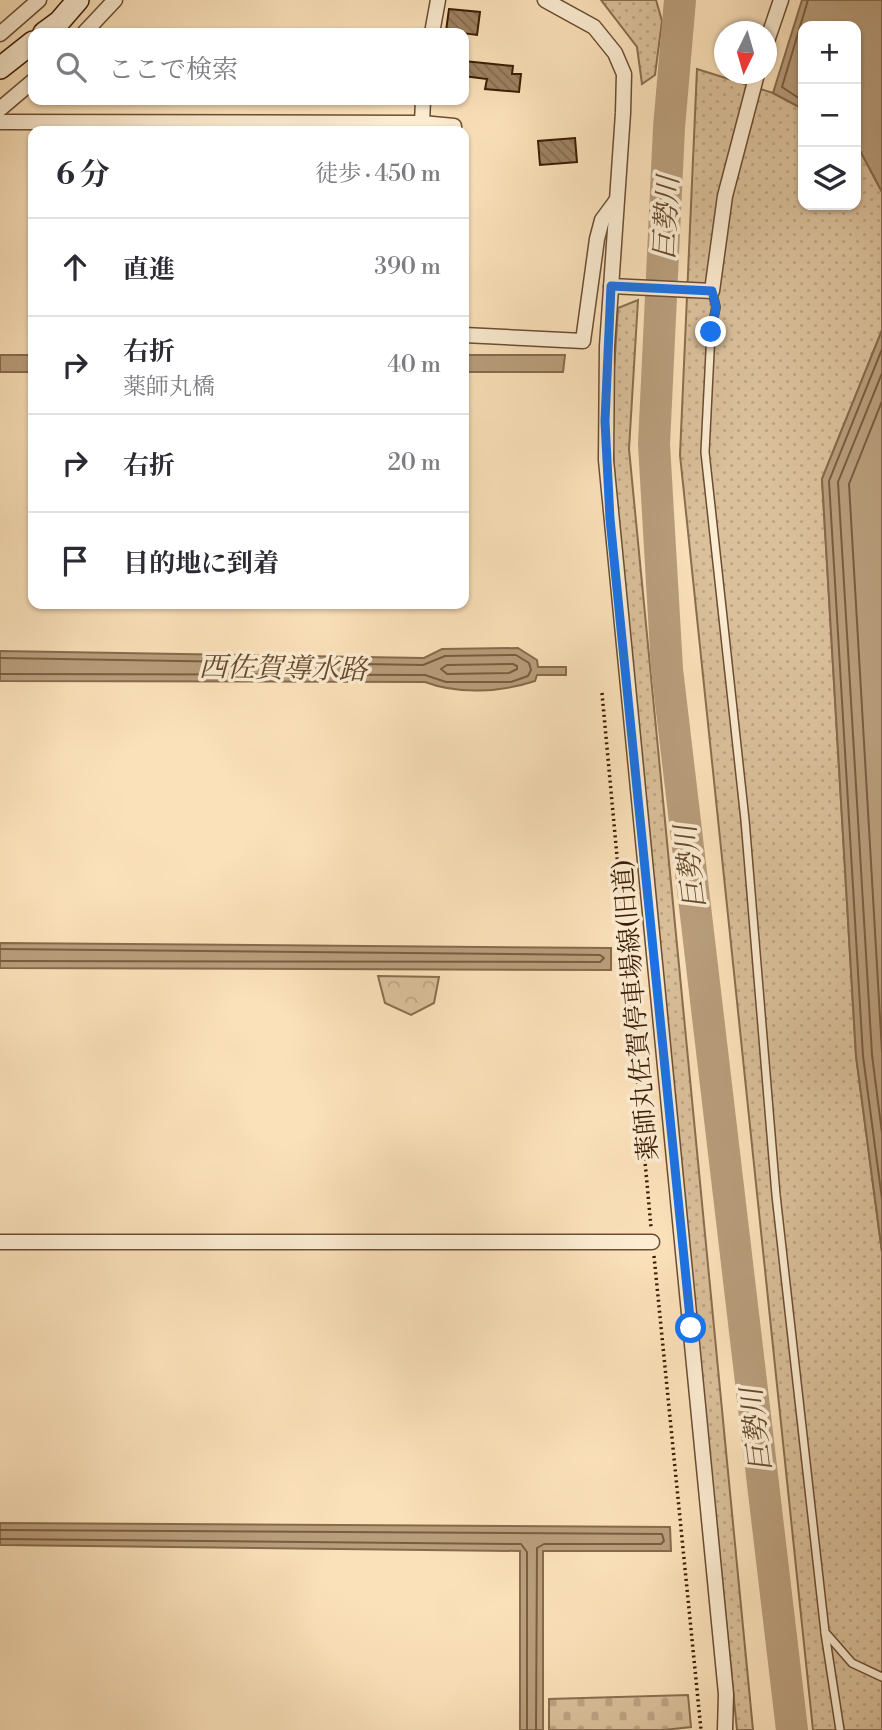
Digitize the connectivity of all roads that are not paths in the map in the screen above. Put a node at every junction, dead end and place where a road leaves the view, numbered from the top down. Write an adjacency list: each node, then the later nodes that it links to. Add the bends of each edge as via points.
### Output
1 (39, 0): 11 (street)
2 (78, 0): 8 (main road)
3 (115, 0): 9 (street)
4 (438, 0): 10 (street)
5 (545, 0): 21 (street, 薬師丸佐賀停車場線(旧道), via 594,27 615,53 624,74)
6 (781, 0): 7 (street)
7 (774, 21)
8 (50, 28)
9 (89, 28)
10 (433, 28)
11 (0, 34)
12 (28, 46): 13 (main road)
13 (0, 68)
14 (753, 84): 23 (street, via 725,196)
15 (28, 85): 17 (street)
16 (423, 105): 19 (street)
17 (0, 109)
18 (0, 122): 19 (street)
19 (422, 123): 20 (street)
20 (446, 126)
21 (617, 201): 22 (street, 薬師丸佐賀停車場線(旧道)); 24 (street, via 602,220 597,239 583,341)
22 (611, 286): 23 (street); 29 (street, 薬師丸佐賀停車場線(旧道), via 605,421 610,519 725,1680)
23 (712, 291): 27 (lane, via 716,307 705,452 745,820 776,1195)
24 (469, 335)
25 (0, 1242): 26 (street)
26 (652, 1242)
27 (825, 1632): 28 (lane, via 852,1663); 30 (lane)
28 (882, 1677)
29 (725, 1730)
30 (840, 1730)

